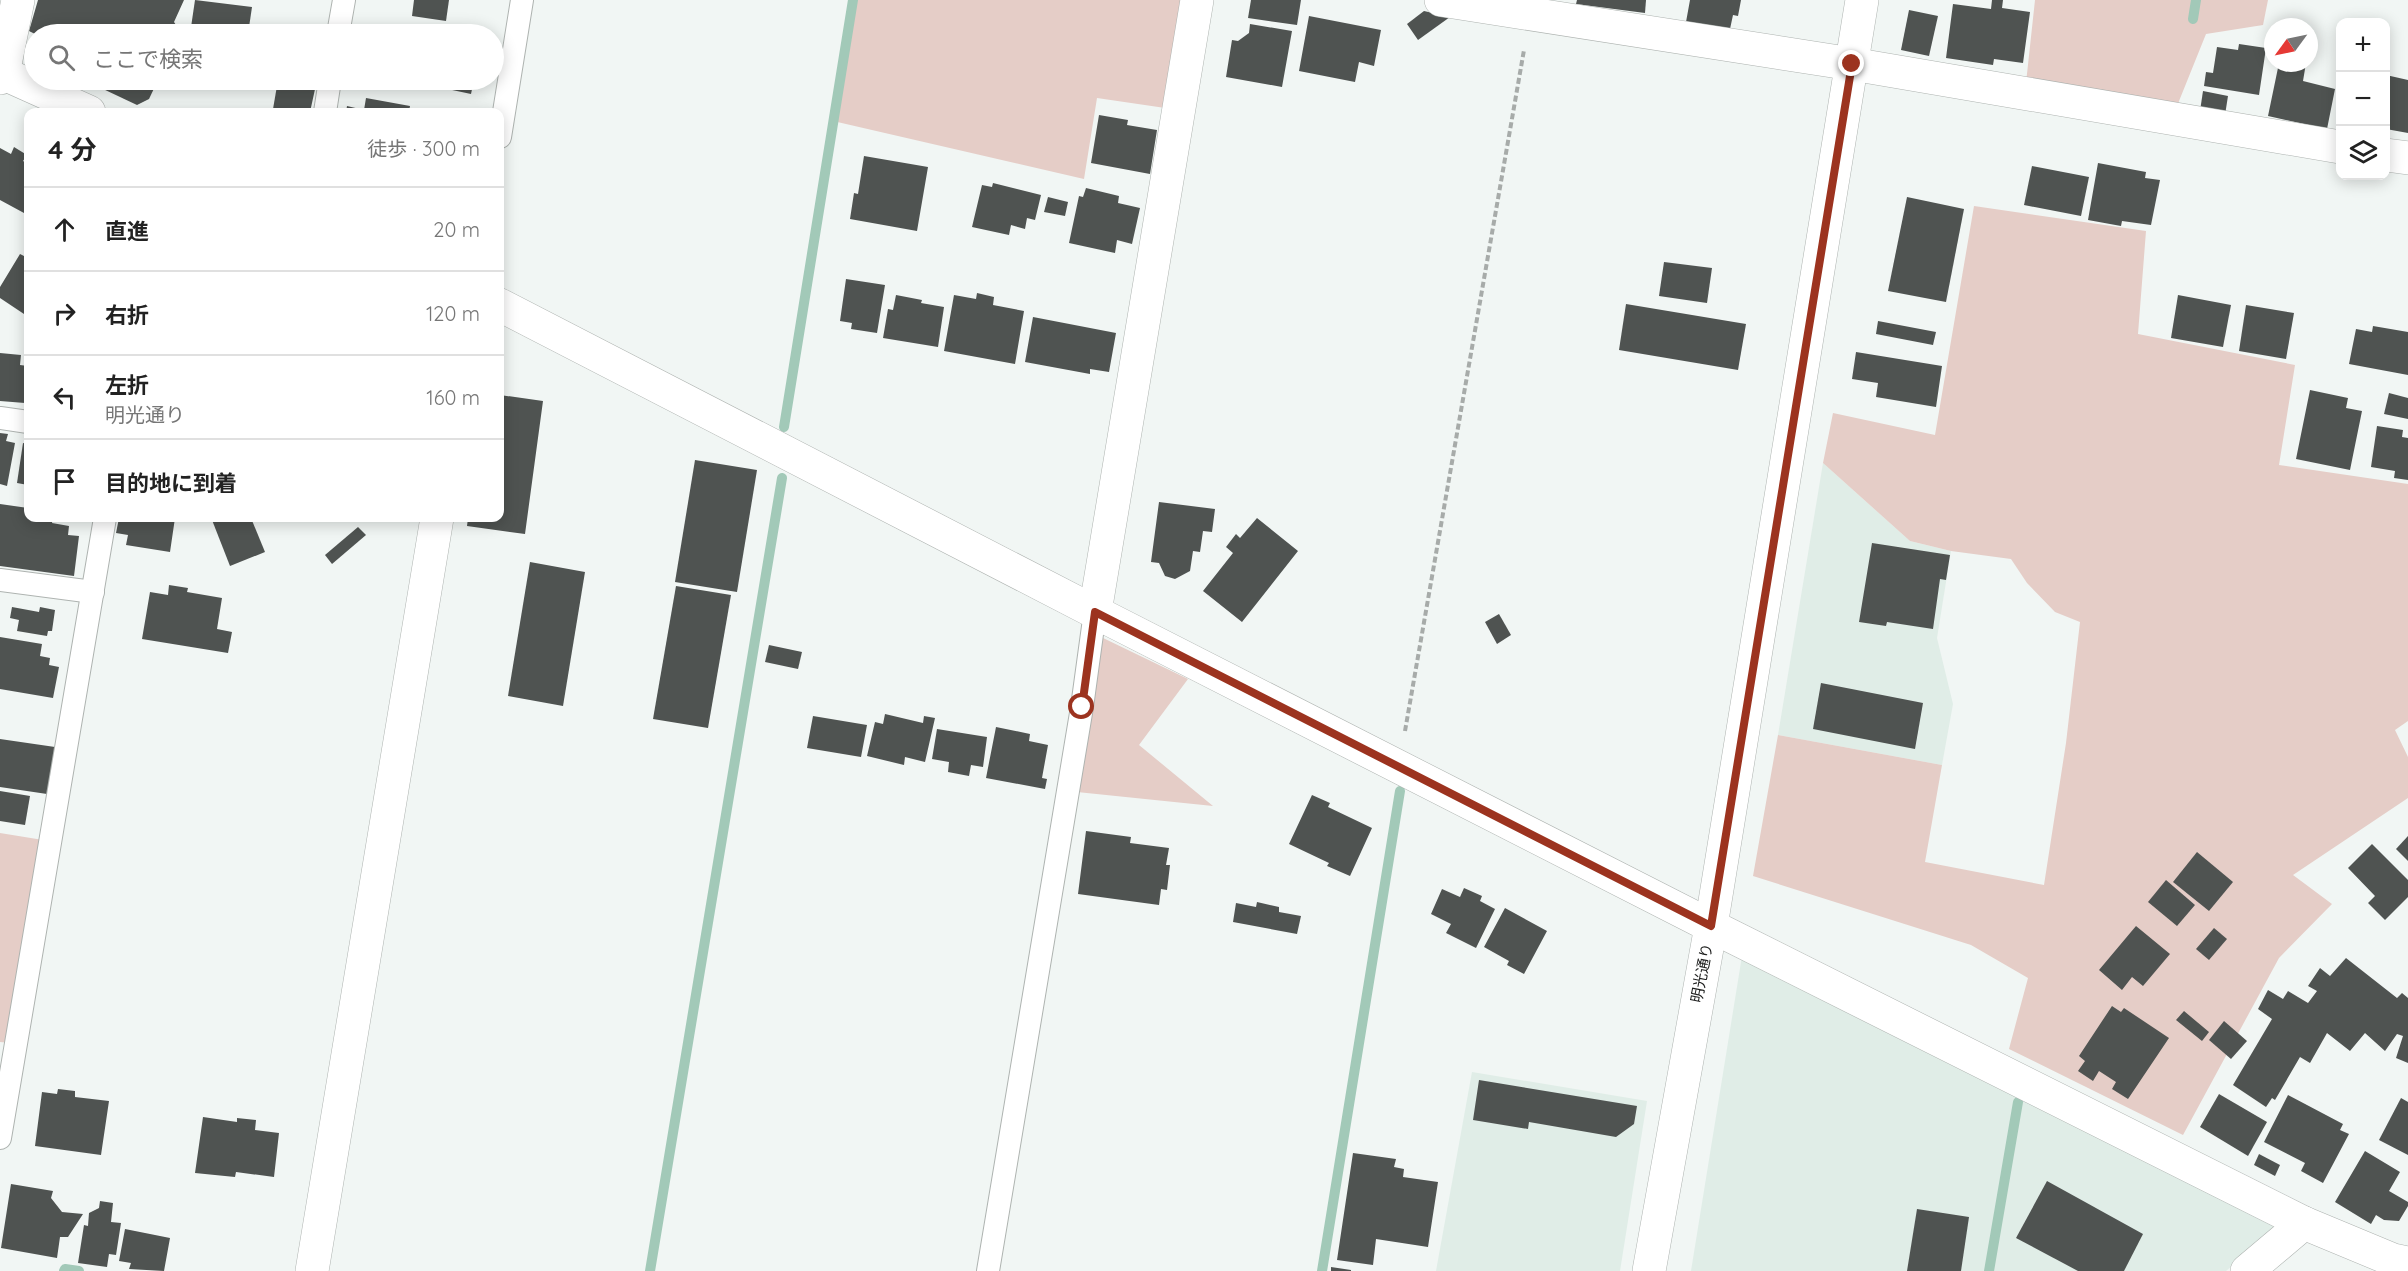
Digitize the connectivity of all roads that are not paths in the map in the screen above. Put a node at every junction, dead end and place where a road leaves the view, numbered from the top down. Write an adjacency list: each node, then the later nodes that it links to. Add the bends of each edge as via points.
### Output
1 (18, 0): 10 (street)
2 (344, 0): 8 (lane)
3 (522, 0): 16 (lane)
4 (1197, 0): 27 (street)
5 (1441, 0): 7 (street)
6 (1862, 0): 9 (street, 明光通り)
7 (1531, 7): 9 (street)
8 (340, 24)
9 (1852, 64): 17 (street); 28 (street, 明光通り)
10 (1, 75): 11 (street)
11 (24, 85)
12 (37, 90): 14 (street)
13 (328, 90): 15 (lane)
14 (79, 108)
15 (326, 108)
16 (504, 112)
17 (2336, 146)
18 (2390, 155): 19 (street)
19 (2408, 158)
20 (504, 306): 27 (street)
21 (0, 418): 22 (lane)
22 (24, 421)
23 (104, 522): 26 (lane)
24 (436, 522): 32 (street)
25 (0, 580): 26 (lane)
26 (93, 592): 29 (lane)
27 (1095, 612): 28 (street); 33 (lane)
28 (1711, 926): 30 (street); 34 (street, 明光通り)
29 (0, 1138)
30 (2304, 1223): 31 (street); 35 (street)
31 (2401, 1257)
32 (312, 1271)
33 (988, 1271)
34 (1649, 1271)
35 (2247, 1271)

